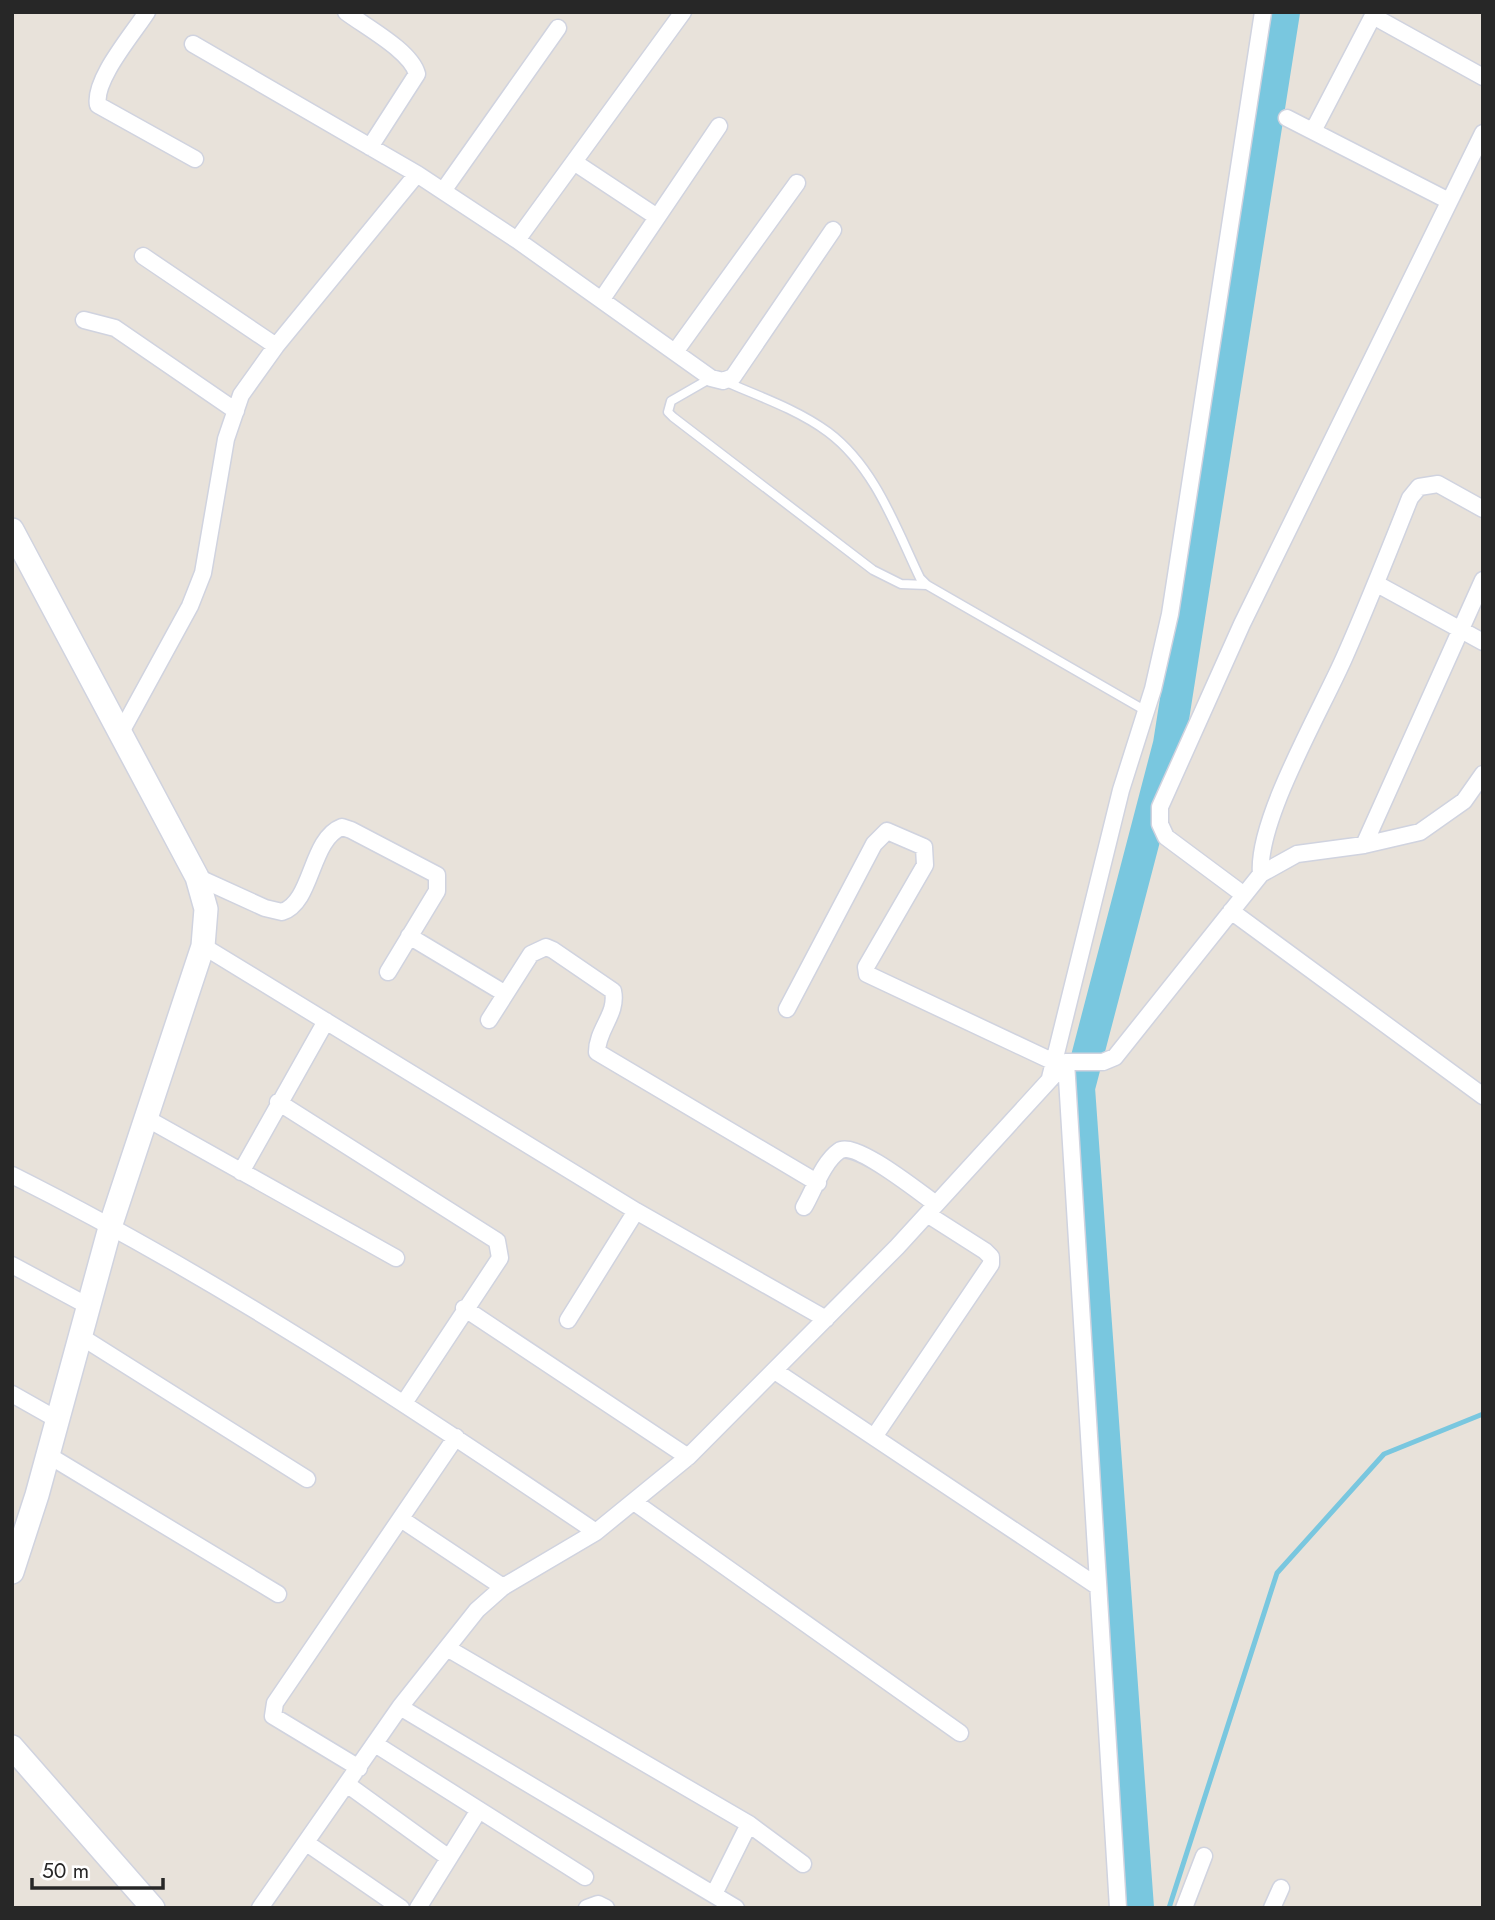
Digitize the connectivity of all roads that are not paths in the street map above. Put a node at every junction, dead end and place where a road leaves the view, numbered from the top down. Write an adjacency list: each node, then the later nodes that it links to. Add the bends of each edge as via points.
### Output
1 (147, 12): 14 (street, via 101,82 98,105)
2 (346, 12): 13 (street, via 404,54 414,64 416,75)
3 (683, 12): 15 (street)
4 (1263, 12): 37 (street, via 1170,614)
5 (1374, 14): 8 (street); 11 (street)
6 (558, 28): 18 (street)
7 (193, 44): 13 (street)
8 (1483, 77)
9 (1287, 118): 11 (street)
10 (719, 126): 20 (street)
11 (1313, 131): 19 (street)
12 (1483, 133): 19 (street)
13 (370, 147): 16 (street)
14 (195, 159)
15 (574, 162): 20 (street); 22 (street)
16 (417, 174): 18 (street); 26 (street)
17 (797, 183): 27 (street)
18 (443, 191): 22 (street)
19 (1450, 201): 43 (street, via 1242,624 1160,807 1166,837)
20 (657, 217): 24 (street)
21 (833, 230): 28 (street, via 733,377)
22 (517, 240): 24 (street)
23 (143, 256): 26 (street)
24 (602, 299): 27 (street)
25 (84, 320): 29 (street, via 115,328)
26 (276, 346): 29 (street)
27 (676, 352): 28 (street)
28 (717, 379): 34 (lane, via 797,413 836,439 878,490); 34 (lane, via 671,401 668,412 873,570 901,584)
29 (236, 411): 38 (street, via 226,439 203,573 190,606)
30 (1483, 509): 33 (street, via 1438,484 1419,487 1410,498)
31 (12, 530): 38 (main road)
32 (1483, 580): 35 (street)
33 (1377, 584): 35 (street); 41 (street, via 1269,821 1259,857)
34 (927, 585): 37 (lane)
35 (1460, 629): 36 (street); 40 (street)
36 (1483, 642)
37 (1146, 711): 52 (street, via 1121,790)
38 (120, 734): 42 (main road)
39 (1483, 774): 40 (street, via 1464,801 1420,832)
40 (1364, 845): 41 (street, via 1297,854)
41 (1261, 874): 43 (street)
42 (197, 877): 45 (street, via 282,912 296,902 328,835 342,827 437,875 437,891); 46 (main road, via 206,909)
43 (1244, 895): 44 (street)
44 (1231, 911): 52 (street, via 1115,1057 1094,1063); 53 (street)
45 (409, 936): 47 (street); 48 (street)
46 (203, 946): 51 (street); 55 (main road)
47 (388, 972)
48 (504, 993): 50 (street); 58 (street, via 531,954 538,948 553,950 613,991 613,1009 597,1052)
49 (787, 1009): 52 (street, via 874,844 887,831 895,832 923,847 925,865 866,967 867,974)
50 (489, 1020)
51 (326, 1021): 54 (street); 61 (street)
52 (1065, 1062): 60 (street); 83 (street)
53 (1483, 1096)
54 (278, 1102): 56 (street); 66 (street, via 497,1241 500,1258)
55 (146, 1118): 56 (street); 62 (main road)
56 (241, 1172): 63 (street)
57 (12, 1175): 62 (street)
58 (818, 1183): 59 (street); 60 (street, via 831,1159 847,1149 863,1154)
59 (804, 1207)
60 (932, 1209): 67 (street); 75 (street, via 985,1251 991,1264)
61 (636, 1211): 67 (street); 68 (street)
62 (111, 1224): 65 (main road); 72 (street)
63 (396, 1258)
64 (12, 1265): 65 (street)
65 (88, 1306): 69 (main road)
66 (464, 1308): 72 (street); 77 (street)
67 (826, 1319): 70 (street)
68 (568, 1320)
69 (80, 1336): 73 (main road); 78 (street)
70 (775, 1371): 75 (street); 77 (street)
71 (12, 1394): 73 (street)
72 (404, 1403): 74 (street)
73 (58, 1420): 76 (main road)
74 (456, 1437): 80 (street); 81 (street)
75 (874, 1437): 83 (street)
76 (48, 1455): 82 (main road); 85 (street)
77 (688, 1457): 79 (street)
78 (307, 1479)
79 (634, 1503): 81 (street); 88 (street)
80 (401, 1519): 84 (street); 91 (street, via 275,1703 273,1716)
81 (596, 1532): 84 (street)
82 (12, 1572)
83 (1097, 1586): 109 (street)
84 (503, 1587): 86 (street, via 477,1610)
85 (278, 1594)
86 (447, 1648): 87 (street); 94 (street)
87 (400, 1707): 89 (street); 101 (street)
88 (960, 1733)
89 (375, 1744): 91 (street); 93 (street)
90 (12, 1747): 103 (main road)
91 (359, 1768): 92 (street)
92 (348, 1785): 95 (street); 97 (street)
93 (479, 1810): 97 (street); 99 (street)
94 (749, 1824): 98 (street); 101 (street)
95 (308, 1844): 102 (street); 104 (street)
96 (1204, 1856): 110 (street)
97 (449, 1858): 105 (street)
98 (803, 1864)
99 (585, 1877)
100 (1280, 1888): 111 (street)
101 (714, 1894): 108 (street)
102 (270, 1904)
103 (153, 1908)
104 (401, 1908)
105 (418, 1908)
106 (587, 1908): 107 (street, via 598,1904)
107 (606, 1908)
108 (736, 1908)
109 (1118, 1908)
110 (1184, 1908)
111 (1272, 1908)

